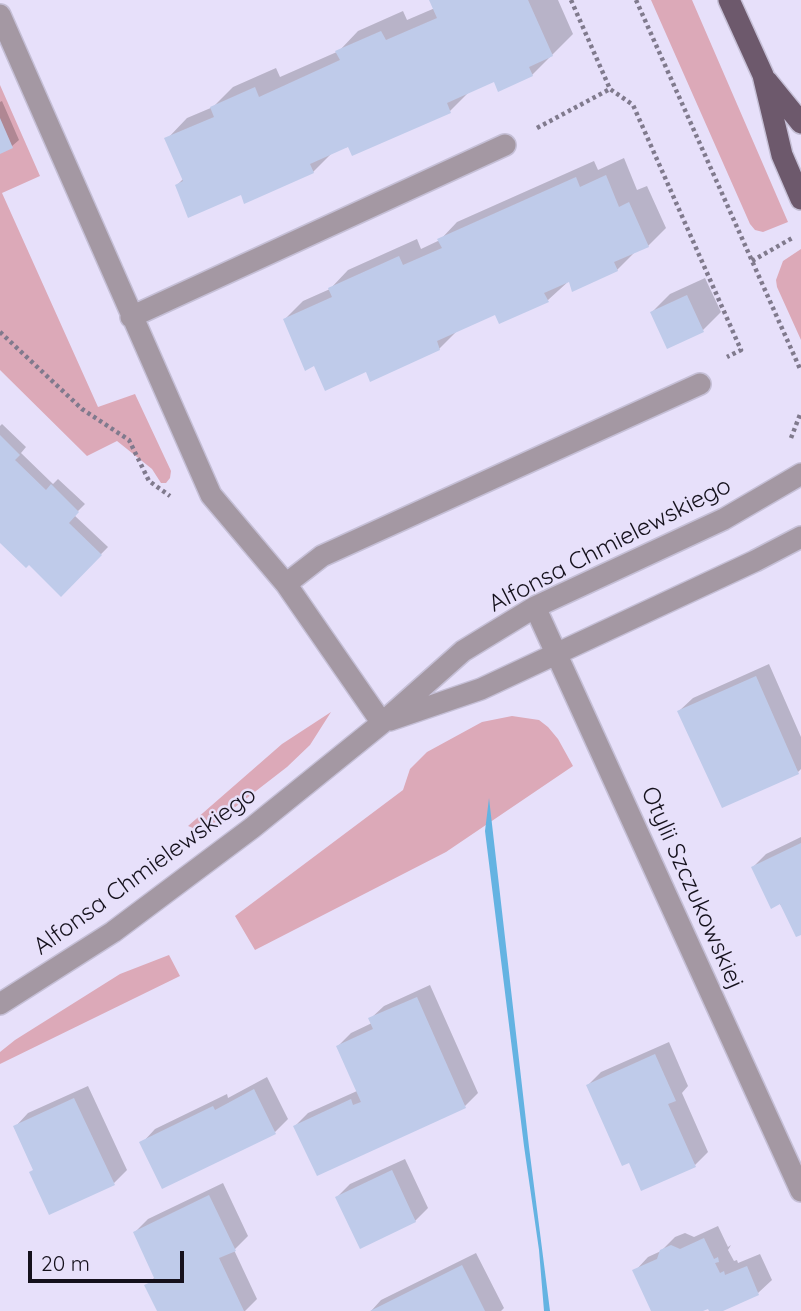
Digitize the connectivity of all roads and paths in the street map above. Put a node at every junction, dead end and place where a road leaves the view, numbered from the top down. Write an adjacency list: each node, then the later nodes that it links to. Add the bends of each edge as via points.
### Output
1 (571, 0): 6 (path)
2 (636, 0): 11 (path)
3 (729, 0): 5 (main road)
4 (0, 15): 12 (street)
5 (763, 75): 7 (main road); 9 (main road, via 782,155)
6 (610, 89): 8 (path); 15 (path, via 633,105 741,350 709,365)
7 (801, 123)
8 (505, 145): 12 (street)
9 (801, 199)
10 (801, 233): 11 (path)
11 (752, 261): 14 (path)
12 (131, 317): 17 (street)
13 (0, 332): 17 (path, via 82,409 129,440 149,481 168,496)
14 (801, 371)
15 (700, 384): 19 (street, via 322,556)
16 (801, 474): 20 (street, Alfonsa Chmielewskiego, via 724,519)
17 (211, 495): 19 (street)
18 (801, 537): 21 (street, Alfonsa Chmielewskiego)
19 (286, 584): 22 (street)
20 (535, 607): 21 (street, Otylii Szczukowskiej); 22 (street, Alfonsa Chmielewskiego, via 463,651)
21 (557, 654): 22 (street, Alfonsa Chmielewskiego, via 481,689); 24 (street, Otylii Szczukowskiej)
22 (382, 723): 23 (street, Alfonsa Chmielewskiego, via 113,932)
23 (0, 1004)
24 (801, 1191)

